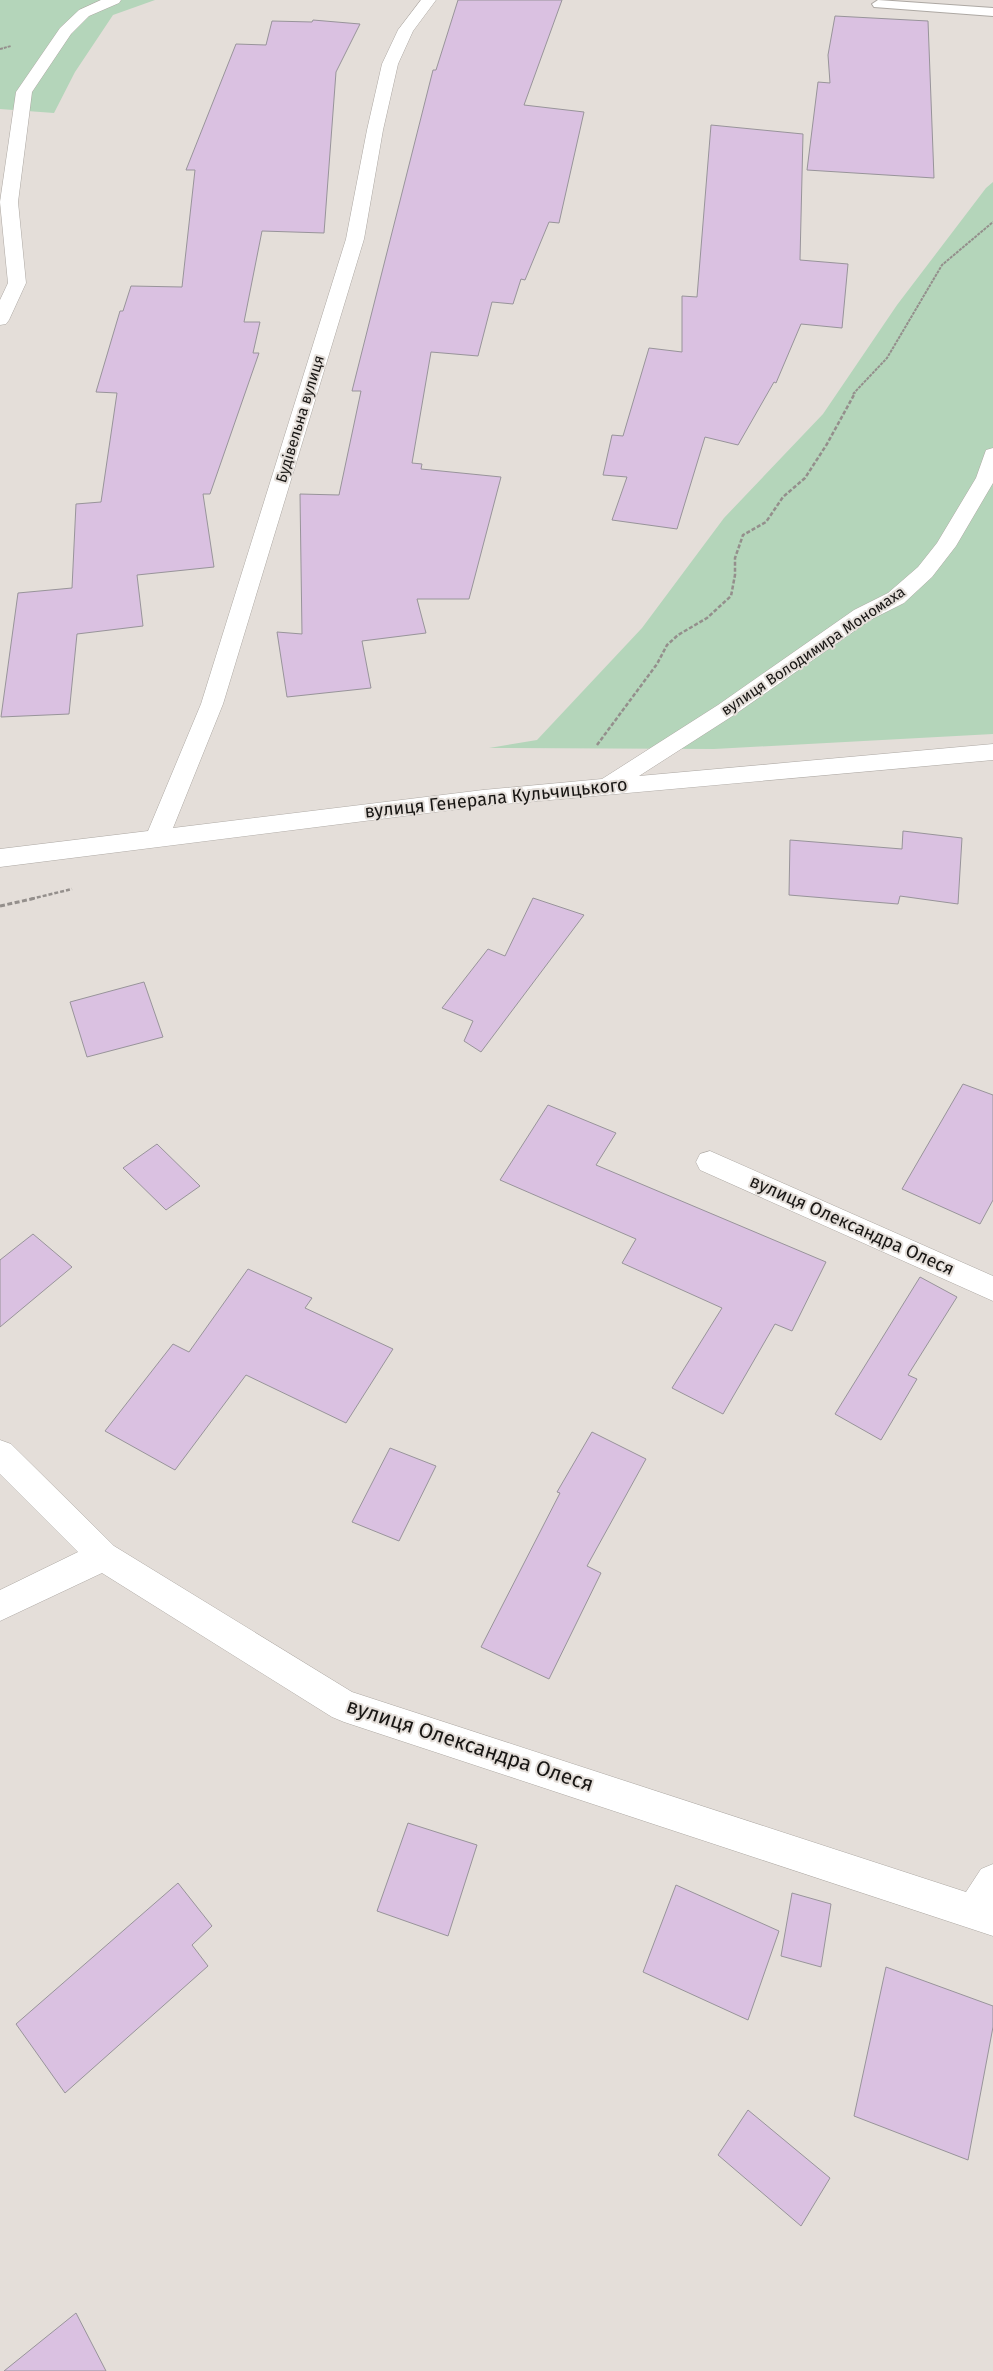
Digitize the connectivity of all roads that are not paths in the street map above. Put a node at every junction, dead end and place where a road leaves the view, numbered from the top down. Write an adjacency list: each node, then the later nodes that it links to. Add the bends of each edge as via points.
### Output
1 (114, 0): 5 (street, via 84,13 65,31 24,92 9,202 17,283)
2 (429, 0): 9 (street, Будівельна вулиця, via 406,30 390,64 355,239 212,704)
3 (878, 4): 4 (lane)
4 (993, 12)
5 (0, 320)
6 (993, 454): 8 (street, вулиця Володимира Мономаха, via 986,478 946,546 925,572 896,598 862,615 726,710)
7 (993, 752): 8 (street, вулиця Генерала Кульчицького)
8 (608, 785): 9 (street, вулиця Генерала Кульчицького)
9 (158, 837): 10 (street, вулиця Генерала Кульчицького)
10 (0, 858)
11 (710, 1162): 12 (street, вулиця Олександра Олеся)
12 (993, 1289)
13 (0, 1454): 14 (street, вулиця Олександра Олеся)
14 (103, 1556): 15 (street); 17 (street, вулиця Олександра Олеся, via 344,1706)
15 (0, 1606)
16 (993, 1881): 17 (street, вулиця Олександра Олеся)
17 (983, 1916)

